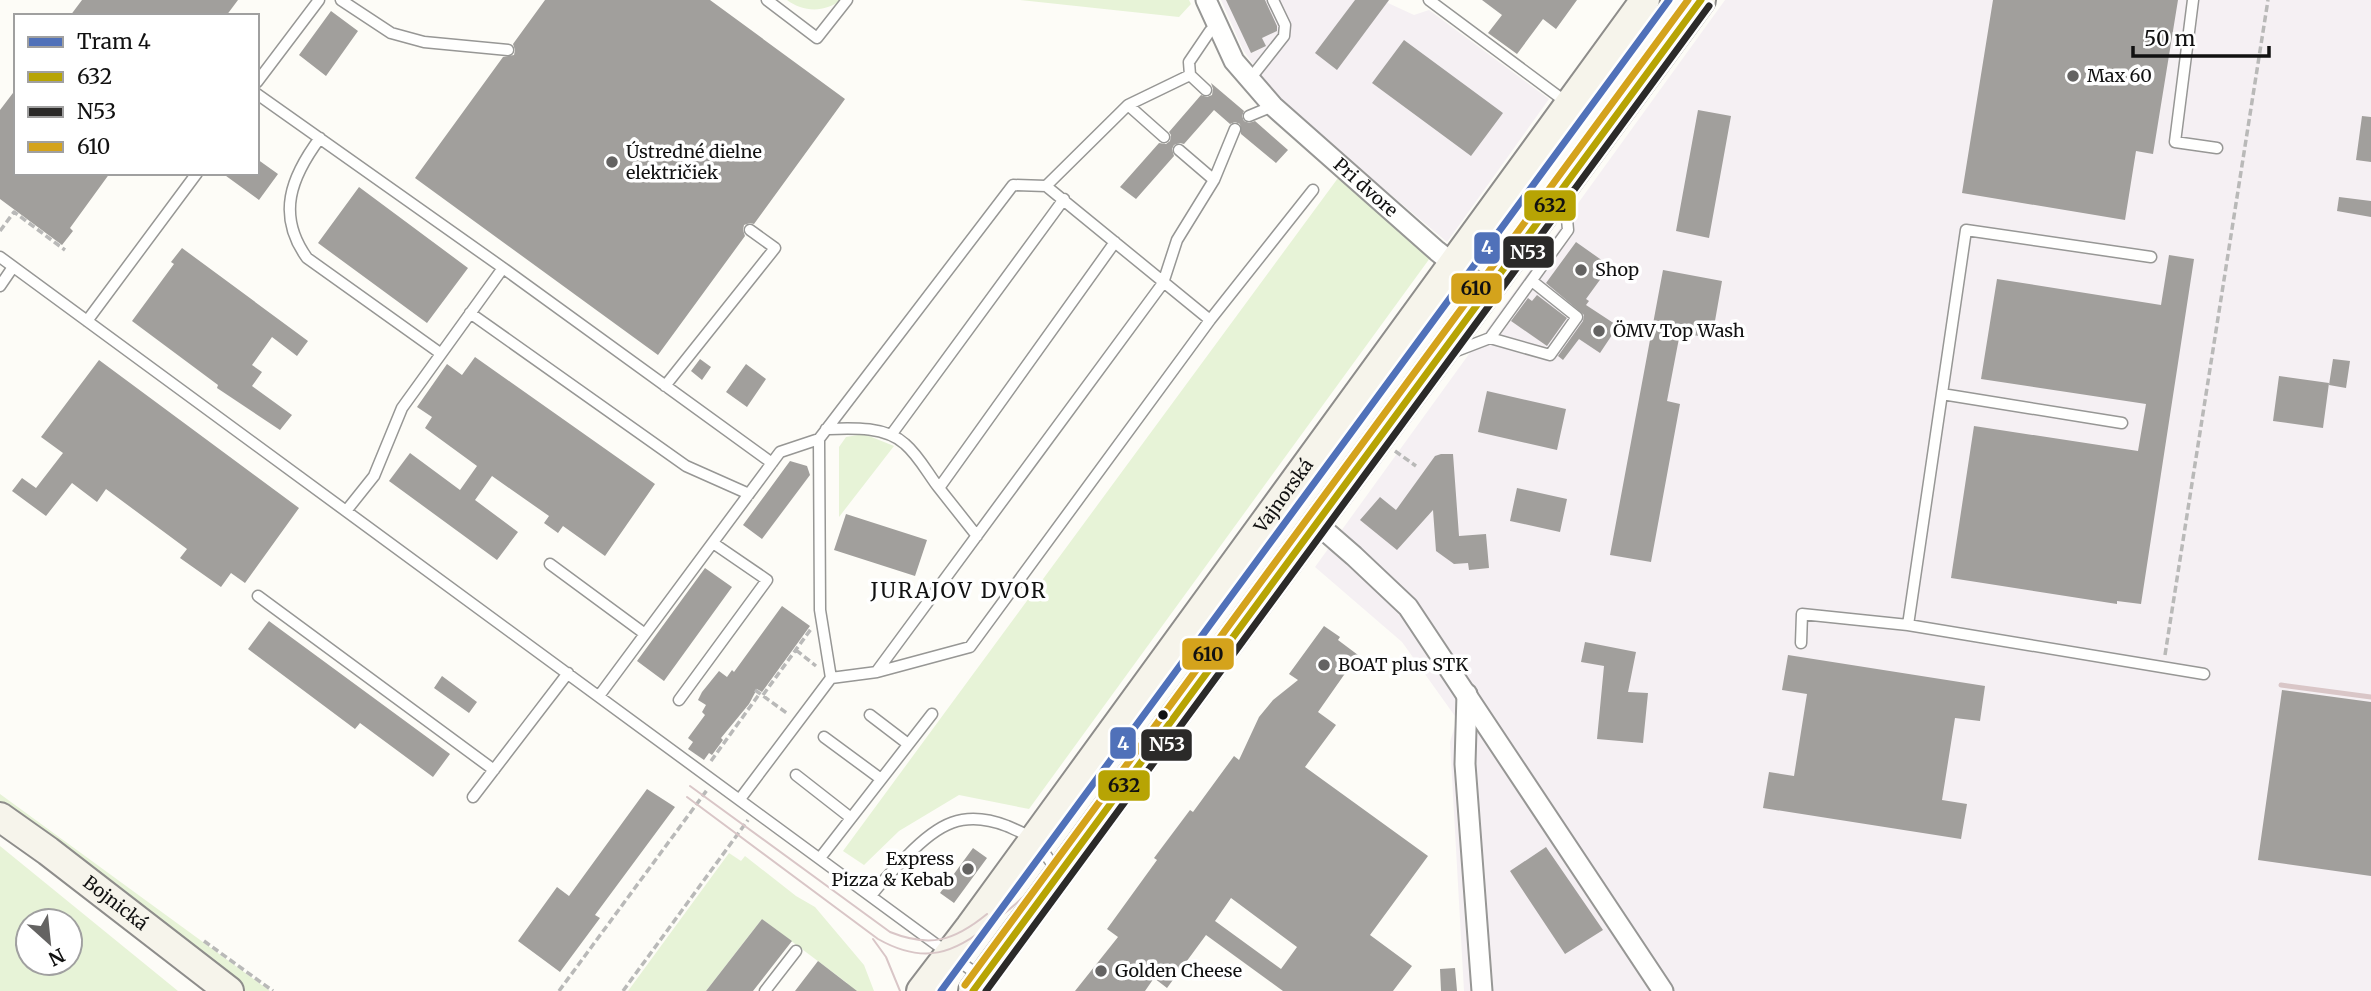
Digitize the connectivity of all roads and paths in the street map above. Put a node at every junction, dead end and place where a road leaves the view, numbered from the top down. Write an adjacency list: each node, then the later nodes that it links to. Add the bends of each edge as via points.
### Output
1 (319, 0): 15 (lane)
2 (341, 0): 13 (lane, via 391,33 424,42)
3 (767, 0): 4 (lane, via 817,38)
4 (846, 0)
5 (1206, 0): 12 (street, Pri dvore)
6 (1273, 0): 16 (lane, via 1285,25 1284,36)
7 (1429, 0): 20 (lane)
8 (1645, 0): 20 (main road, Vajnorská)
9 (1701, 0): 30 (main road)
10 (2193, 0): 26 (lane, via 2175,142)
11 (2268, 0): 74 (path)
12 (1218, 26): 14 (lane, via 1189,62); 16 (street, Pri dvore, via 1234,61)
13 (508, 50)
14 (1190, 75): 17 (lane); 19 (lane)
15 (259, 79)
16 (1250, 79): 21 (street, Pri dvore)
17 (1206, 90)
18 (259, 95): 25 (lane)
19 (1128, 105): 24 (lane); 31 (lane)
20 (1569, 105): 40 (main road, Vajnorská)
21 (1273, 106): 22 (lane); 40 (street, Pri dvore)
22 (1249, 116)
23 (1235, 129): 29 (lane)
24 (1164, 137)
25 (320, 138): 42 (lane); 51 (lane, via 300,166 291,193 291,219 300,247 307,258)
26 (2217, 148)
27 (1179, 150): 29 (lane)
28 (196, 175): 49 (lane)
29 (1214, 180): 44 (lane, via 1177,240)
30 (1565, 185): 43 (lane, via 1568,230); 46 (main road)
31 (1046, 186): 33 (lane); 56 (lane, via 1013,185)
32 (1313, 190): 48 (lane)
33 (1064, 199): 36 (lane); 57 (lane)
34 (750, 230): 53 (lane, via 775,248)
35 (0, 231): 37 (path, via 14,212)
36 (1115, 242): 44 (lane); 62 (lane)
37 (65, 250)
38 (0, 257): 41 (lane)
39 (2151, 257): 54 (lane, via 1966,230)
40 (1453, 264): 46 (street, Pri dvore); 99 (main road, Vajnorská)
41 (13, 267): 45 (lane); 49 (lane)
42 (503, 268): 47 (lane); 53 (lane)
43 (1532, 281): 50 (lane); 50 (lane, via 1577,317 1557,346 1550,355)
44 (1164, 283): 48 (lane); 66 (lane)
45 (0, 286)
46 (1487, 291): 52 (main road)
47 (470, 313): 51 (lane); 63 (lane, via 686,466)
48 (1210, 320): 75 (lane, via 970,647)
49 (87, 321): 64 (lane)
50 (1490, 338): 52 (lane)
51 (440, 353): 64 (lane, via 402,408 374,476)
52 (1437, 358): 65 (main road)
53 (665, 386): 60 (lane)
54 (1942, 394): 55 (lane); 71 (lane)
55 (2122, 423)
56 (826, 429): 57 (lane, via 855,428); 58 (lane)
57 (891, 435): 62 (lane, via 906,445)
58 (818, 439): 60 (lane, via 780,452); 78 (lane, via 820,610)
59 (1392, 449): 61 (path)
60 (772, 463): 63 (lane)
61 (1416, 467)
62 (939, 488): 66 (lane)
63 (749, 494): 67 (lane)
64 (346, 511): 76 (lane)
65 (1316, 523): 80 (street, via 1408,607); 101 (main road)
66 (977, 536): 75 (lane)
67 (713, 544): 72 (lane); 82 (lane, via 767,580)
68 (550, 564): 72 (lane)
69 (258, 596): 89 (lane)
70 (816, 622): 79 (path)
71 (1908, 625): 73 (lane, via 1802,614); 74 (lane)
72 (645, 634): 81 (lane)
73 (1801, 643)
74 (2163, 667): 77 (lane)
75 (877, 672): 78 (lane)
76 (568, 673): 81 (lane); 89 (lane)
77 (2204, 674)
78 (831, 678): 85 (lane)
79 (759, 692): 85 (path); 88 (path)
80 (1467, 694): 112 (street, via 1465,764); 113 (street)
81 (599, 696): 92 (lane)
82 (679, 700)
83 (932, 714): 87 (lane)
84 (870, 715): 87 (lane)
85 (798, 722): 94 (lane)
86 (824, 737): 91 (lane)
87 (908, 744): 91 (lane)
88 (711, 761)
89 (494, 770): 93 (lane)
90 (796, 775): 97 (lane)
91 (881, 779): 97 (lane)
92 (714, 780): 94 (lane); 108 (path)
93 (472, 797)
94 (740, 799): 95 (lane)
95 (755, 810): 100 (lane); 109 (path)
96 (0, 817): 107 (main road, Bojnická)
97 (851, 818): 100 (lane)
98 (0, 831): 106 (main road, Bojnická)
99 (1034, 840): 101 (lane); 102 (lane, via 996,822 972,818 951,822 928,834); 104 (main road, Vajnorská)
100 (820, 858): 102 (lane)
101 (1059, 873): 105 (main road)
102 (871, 896): 104 (lane)
103 (796, 951): 110 (lane)
104 (950, 954): 105 (lane); 111 (main road, Vajnorská)
105 (978, 984)
106 (204, 991)
107 (229, 991)
108 (559, 991)
109 (623, 991)
110 (765, 991)
111 (921, 991)
112 (1482, 991)
113 (1663, 991)

